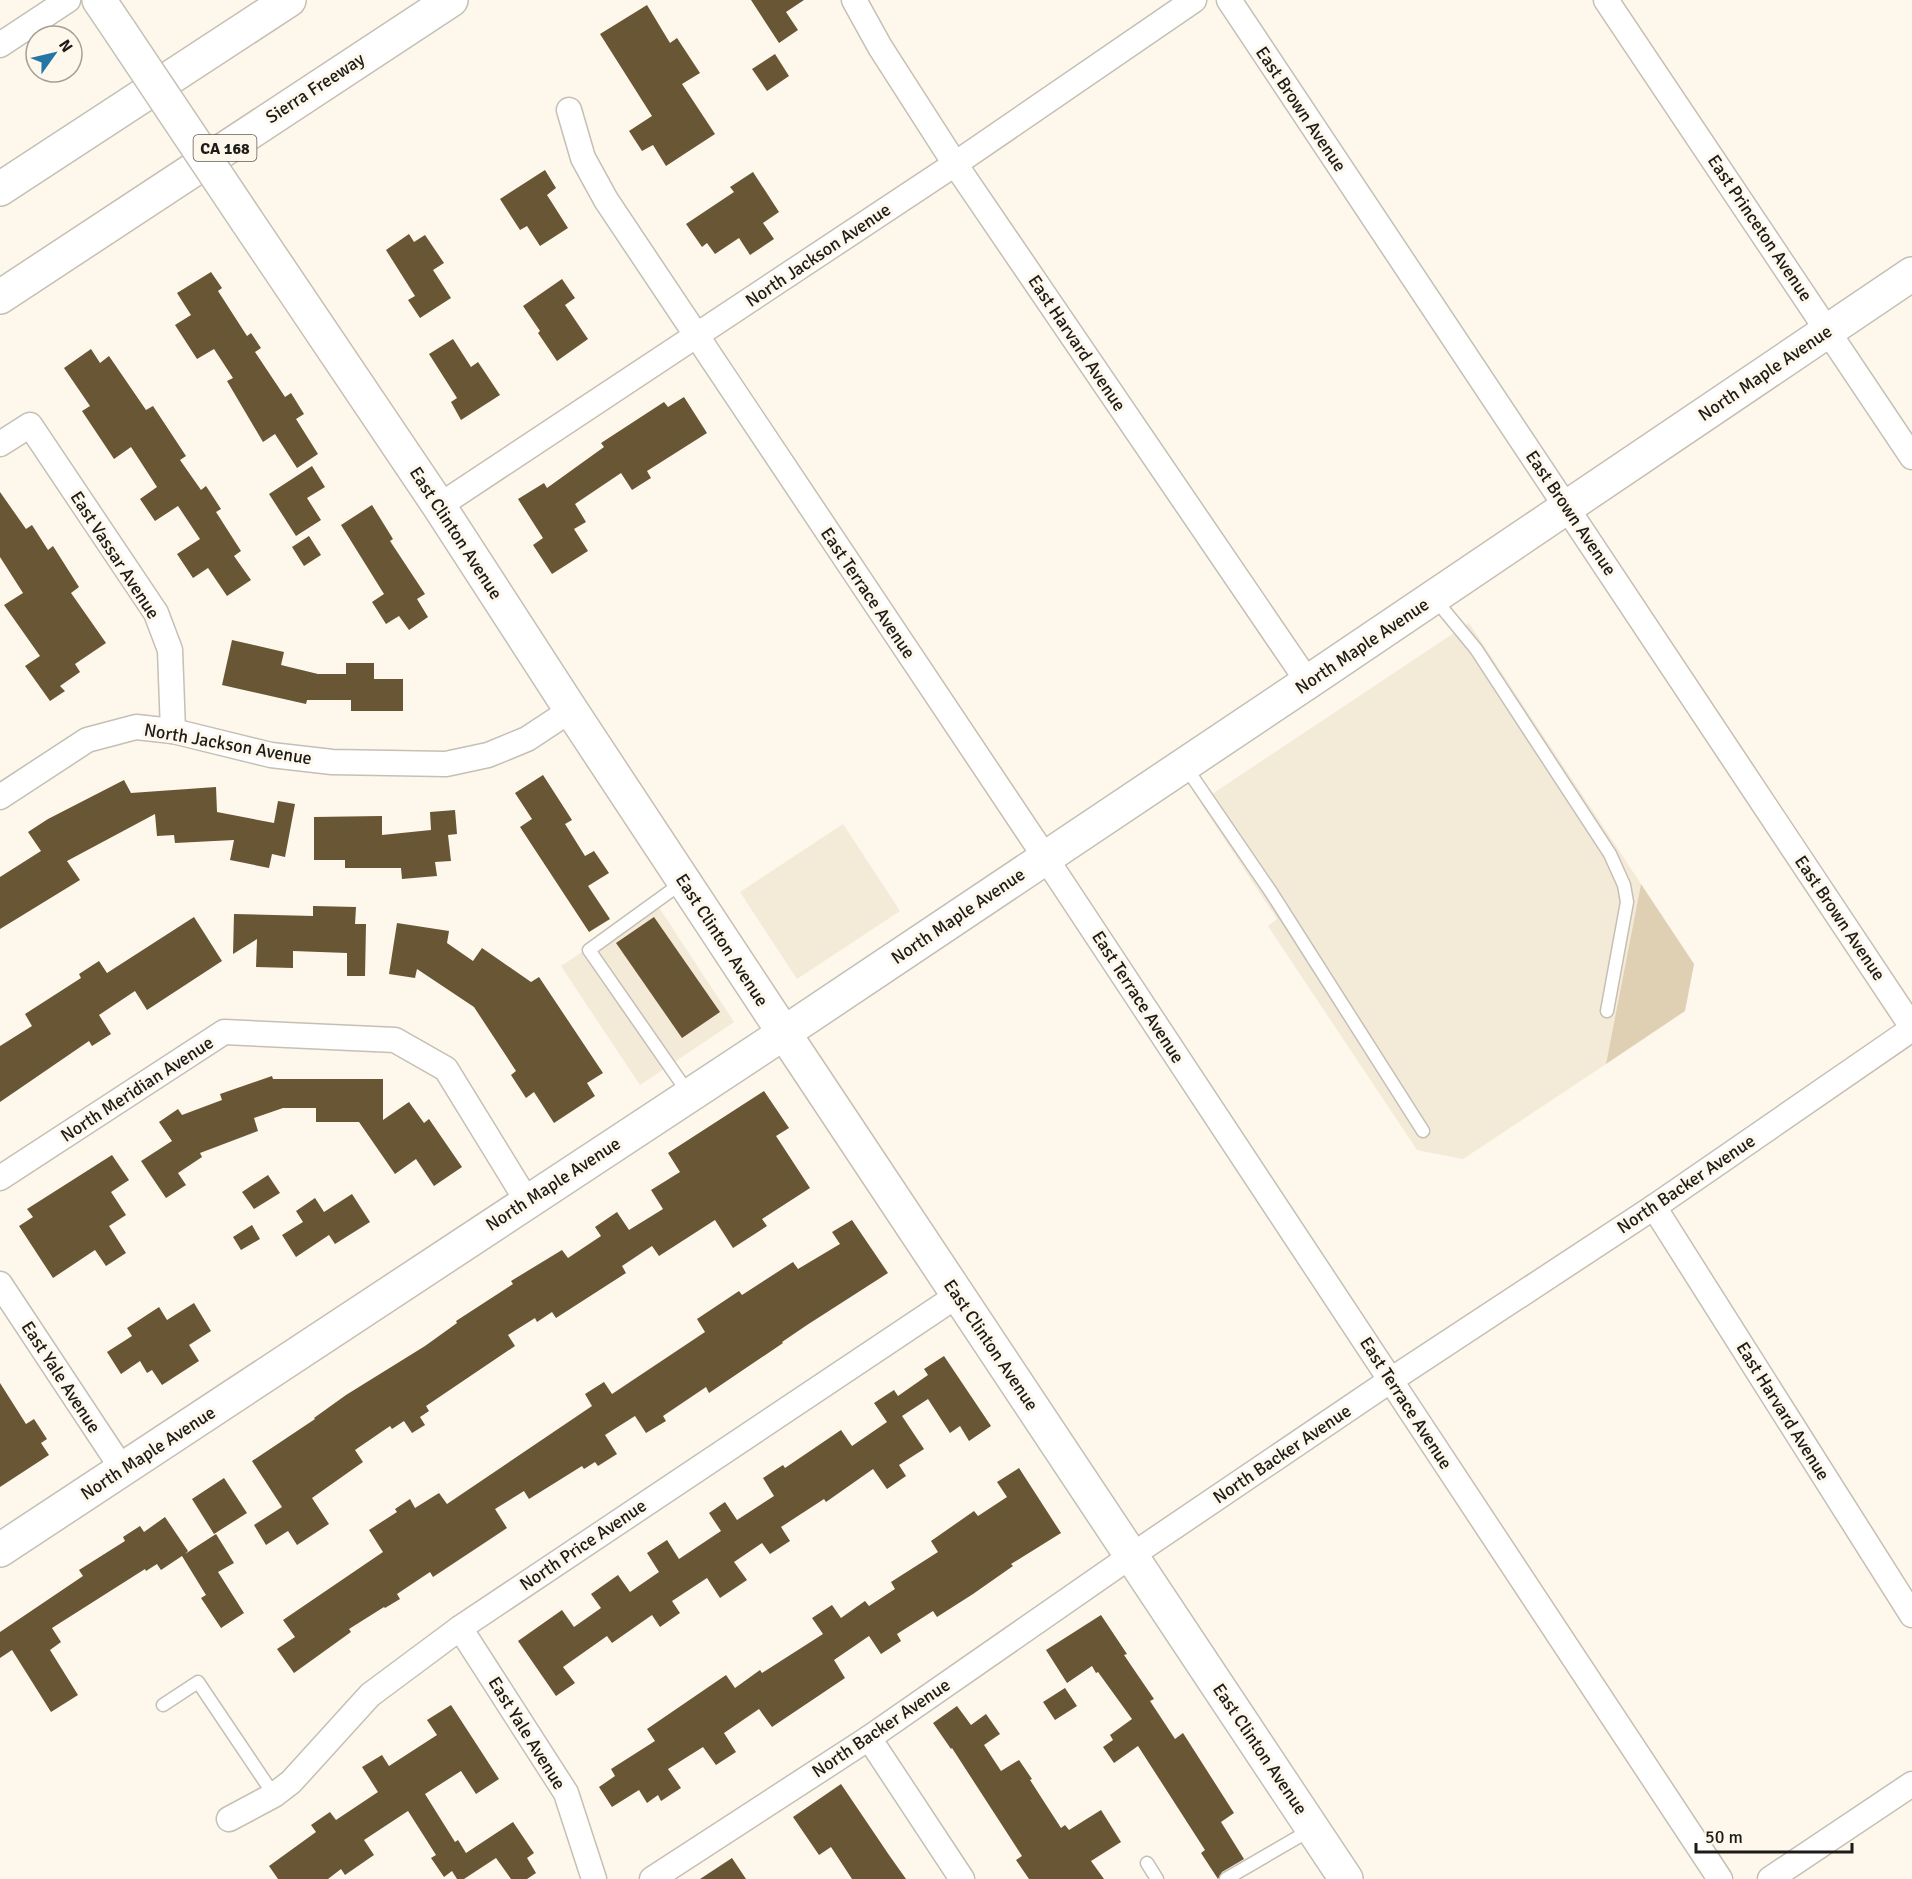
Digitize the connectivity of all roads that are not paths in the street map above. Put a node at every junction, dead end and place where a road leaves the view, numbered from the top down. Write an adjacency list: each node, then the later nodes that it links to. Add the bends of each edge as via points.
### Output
1 (68, 0): 9 (street)
2 (99, 0): 19 (main road, East Clinton Avenue, bridge)
3 (289, 0): 12 (main road)
4 (451, 0): 14 (main road, Sierra Freeway / CA 168)
5 (854, 0): 11 (street, East Harvard Avenue)
6 (1194, 0): 11 (street, North Jackson Avenue)
7 (1229, 0): 20 (street, East Brown Avenue)
8 (1606, 0): 15 (street, East Princeton Avenue)
9 (0, 45)
10 (569, 110): 16 (street, East Terrace Avenue, via 584,158 606,200)
11 (955, 164): 16 (street, North Jackson Avenue); 22 (street, East Harvard Avenue)
12 (0, 189)
13 (1912, 274): 15 (main road, North Maple Avenue)
14 (0, 297)
15 (1828, 330): 18 (street, East Princeton Avenue); 20 (main road, North Maple Avenue)
16 (696, 336): 19 (street, North Jackson Avenue); 27 (street, East Terrace Avenue)
17 (0, 444): 24 (street, East Vassar Avenue, via 30,425 156,613 170,650)
18 (1912, 458)
19 (439, 506): 23 (main road, East Clinton Avenue)
20 (1567, 507): 21 (main road, North Maple Avenue); 30 (street, East Brown Avenue)
21 (1434, 598): 22 (main road, North Maple Avenue); 29 (lane, via 1476,649 1610,854 1624,885 1627,902)
22 (1308, 682): 25 (main road, North Maple Avenue)
23 (571, 710): 24 (street, North Jackson Avenue, via 527,740 488,756 446,764 332,762 271,755); 28 (main road, East Clinton Avenue)
24 (173, 731): 26 (street, North Jackson Avenue, via 136,727 87,740)
25 (1184, 765): 27 (main road, North Maple Avenue); 33 (lane, via 1271,892)
26 (0, 797)
27 (1045, 857): 31 (main road, North Maple Avenue); 39 (street, East Terrace Avenue)
28 (684, 882): 31 (main road, East Clinton Avenue); 32 (lane, via 589,950)
29 (1607, 1011)
30 (1912, 1028): 36 (street, North Backer Avenue)
31 (784, 1033): 32 (main road, North Maple Avenue); 38 (main road, East Clinton Avenue)
32 (690, 1095): 35 (main road, North Maple Avenue)
33 (1423, 1131)
34 (0, 1178): 35 (street, North Meridian Avenue, via 224,1032 395,1040 446,1069)
35 (527, 1201): 40 (main road, North Maple Avenue)
36 (1654, 1207): 39 (street, North Backer Avenue); 43 (street, East Harvard Avenue)
37 (0, 1284): 40 (street, East Yale Avenue)
38 (958, 1294): 42 (main road, East Clinton Avenue); 44 (street, North Price Avenue)
39 (1391, 1380): 42 (street, North Backer Avenue); 58 (street, East Terrace Avenue)
40 (123, 1470): 41 (main road, North Maple Avenue)
41 (0, 1551)
42 (1131, 1556): 46 (street, North Backer Avenue); 50 (main road, East Clinton Avenue)
43 (1912, 1615)
44 (460, 1628): 48 (street, North Price Avenue, via 370,1695 291,1782); 52 (street, East Yale Avenue, via 566,1793)
45 (163, 1705): 48 (lane, via 198,1682)
46 (869, 1738): 53 (street, North Backer Avenue); 54 (street)
47 (1912, 1784): 59 (street)
48 (274, 1795): 49 (street, North Price Avenue)
49 (229, 1819)
50 (1313, 1828): 56 (lane); 57 (main road, East Clinton Avenue)
51 (1147, 1863): 55 (lane)
52 (594, 1879)
53 (652, 1879)
54 (962, 1879)
55 (1157, 1879)
56 (1226, 1879)
57 (1346, 1879)
58 (1720, 1879)
59 (1770, 1879)

